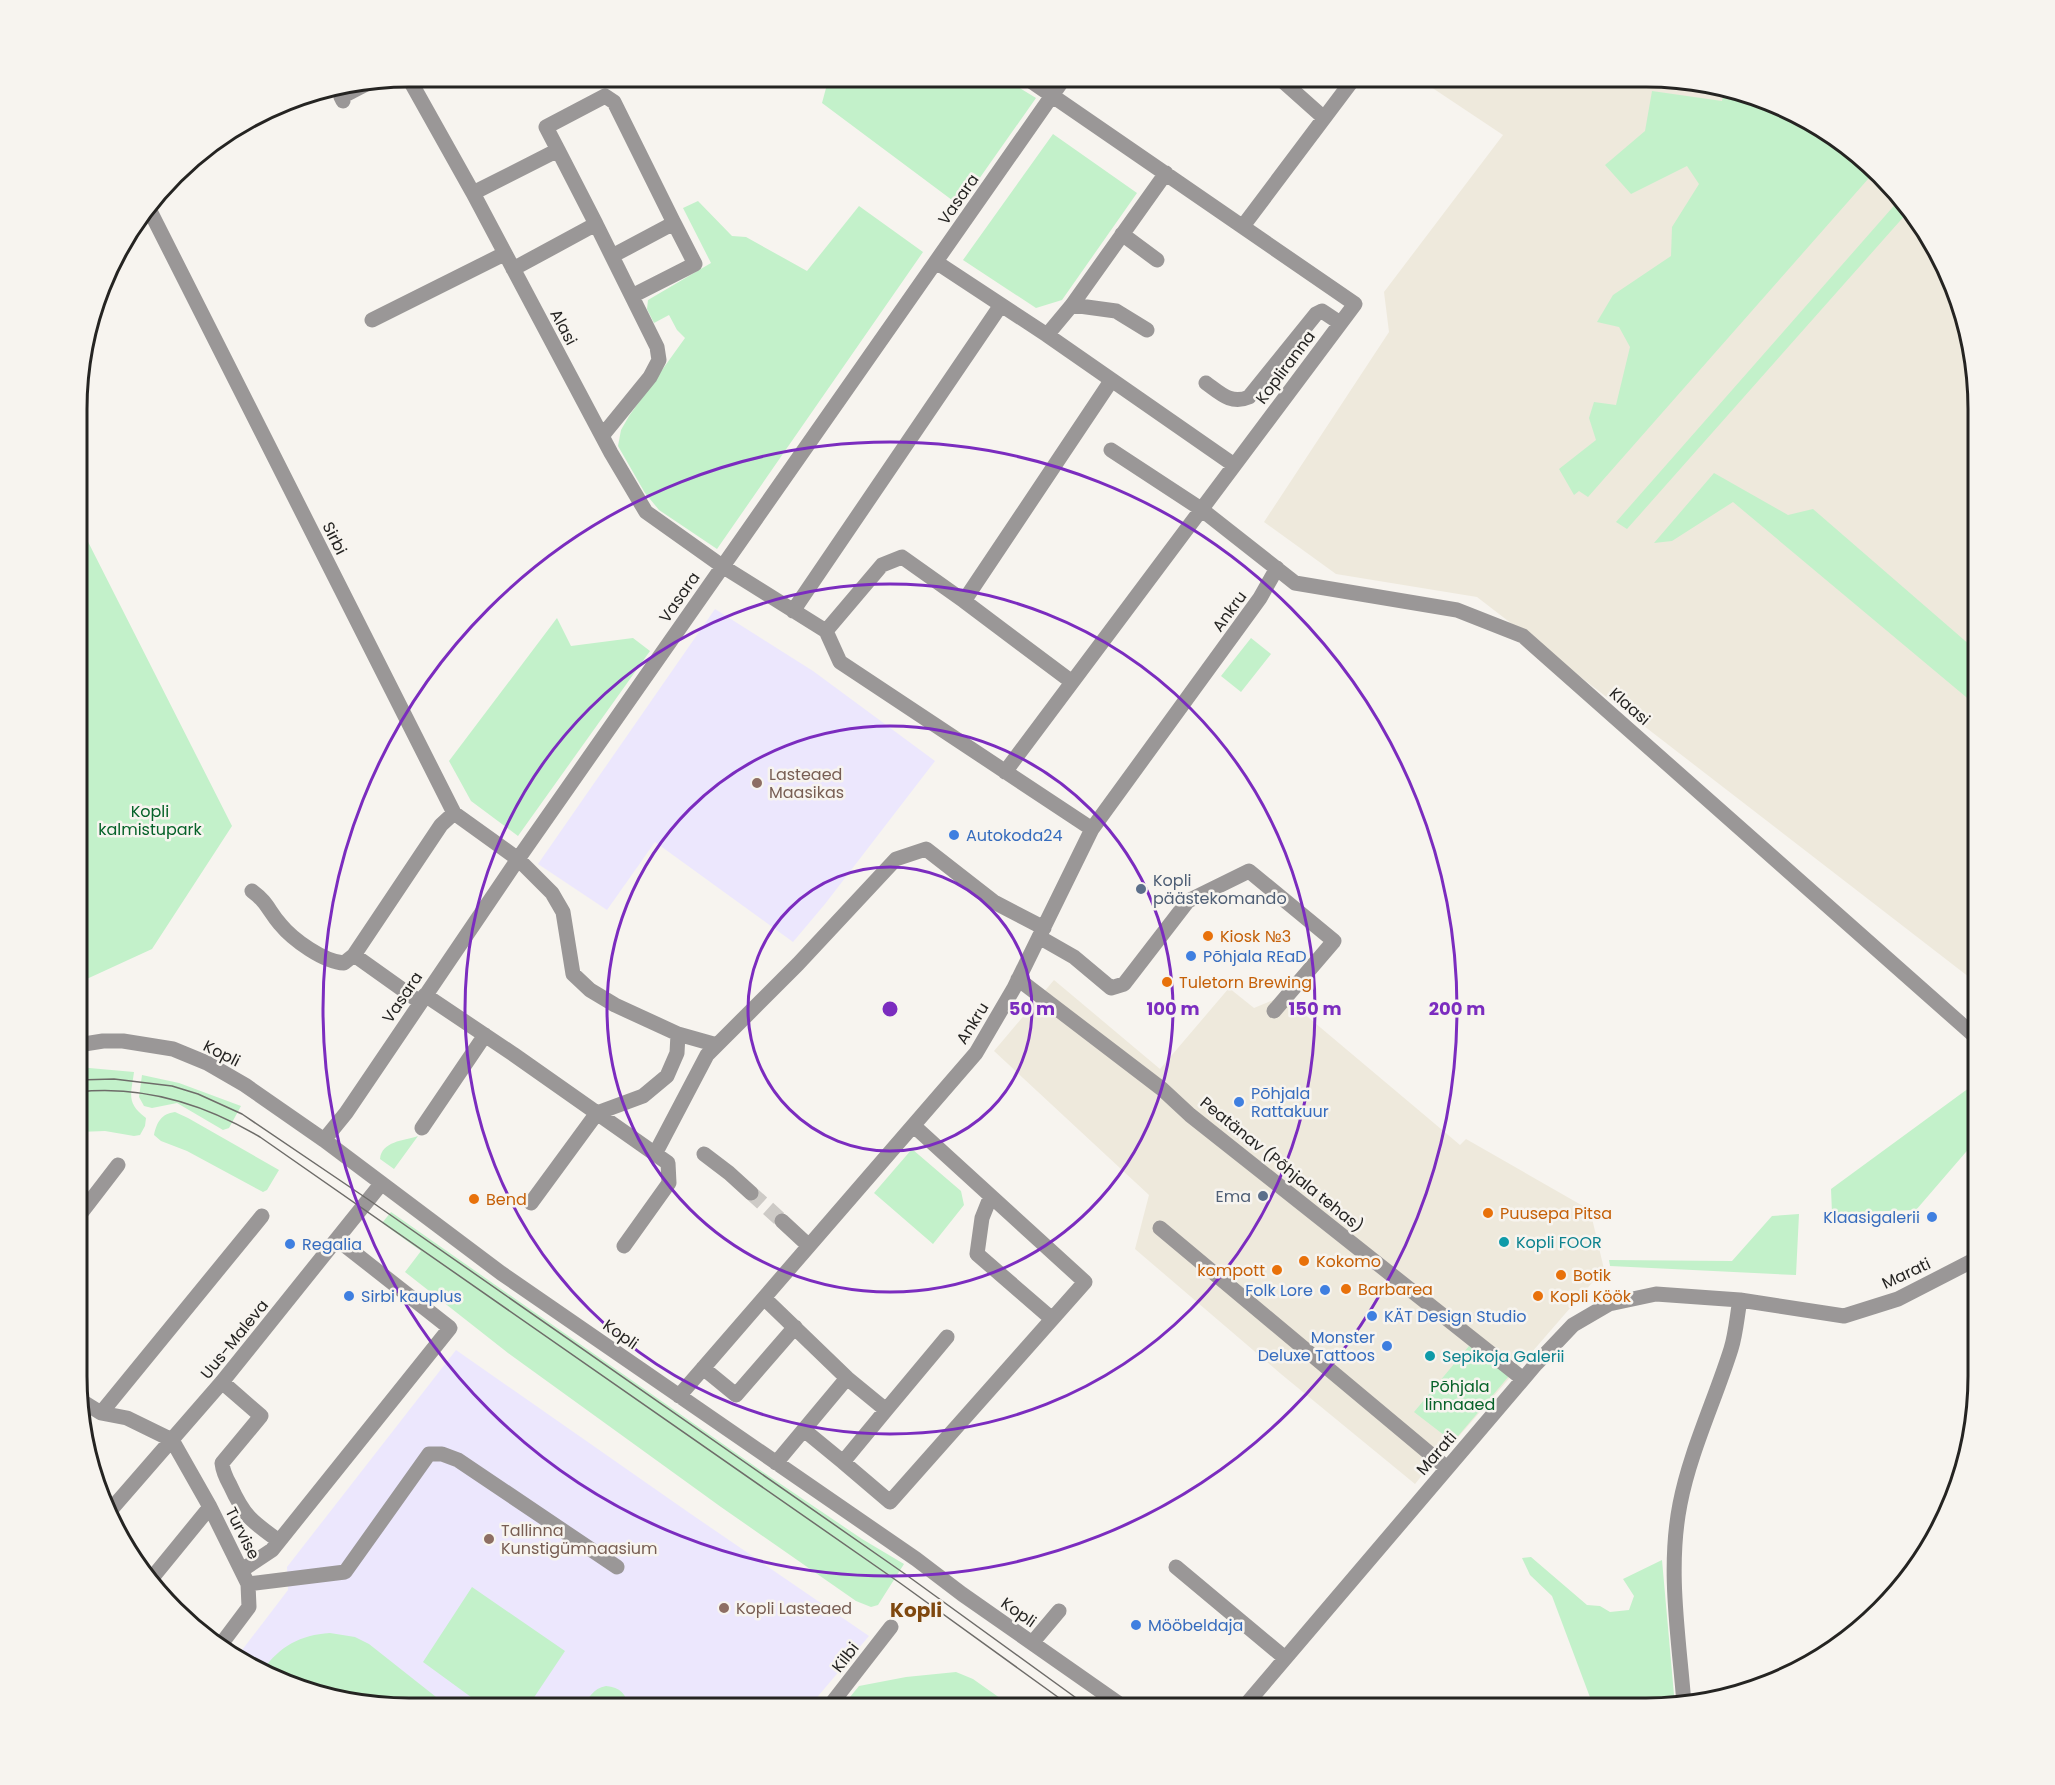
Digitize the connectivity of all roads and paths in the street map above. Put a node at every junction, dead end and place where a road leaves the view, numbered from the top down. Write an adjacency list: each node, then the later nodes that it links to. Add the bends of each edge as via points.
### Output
1 (414, 87): 12 (street, Alasi)
2 (1041, 87): 7 (street, Kopliranna)
3 (1059, 87): 7 (street, Vasara)
4 (1289, 87): 9 (street)
5 (1347, 87): 9 (street)
6 (348, 93): 8 (street, via 341,96)
7 (1054, 95): 11 (street, Kopliranna); 21 (street, Vasara)
8 (343, 102)
9 (1324, 118): 16 (street)
10 (558, 150): 12 (street); 14 (street, via 546,127 605,96 614,102); 15 (street)
11 (1166, 173): 16 (street, Kopliranna); 17 (street)
12 (473, 193): 18 (street, Alasi)
13 (152, 215): 43 (street, Sirbi)
14 (674, 223): 19 (street); 23 (street, via 694,264)
15 (596, 224): 19 (street); 22 (street)
16 (1243, 226): 27 (street, Kopliranna, via 1354,303)
17 (1122, 234): 20 (street); 25 (street)
18 (504, 254): 22 (street, Alasi); 26 (street)
19 (612, 256): 23 (street)
20 (1157, 260)
21 (936, 262): 24 (street); 36 (street, Vasara)
22 (513, 269): 32 (street, Alasi)
23 (632, 296): 32 (street, via 657,347 659,360)
24 (1001, 305): 29 (street); 39 (street)
25 (1072, 305): 28 (street, via 1116,311); 29 (street)
26 (372, 320)
27 (1340, 323): 31 (street, via 1325,312 1316,314 1245,399 1231,400); 34 (street, Kopliranna)
28 (1147, 330)
29 (1047, 335): 30 (street)
30 (1111, 381): 34 (street); 38 (street)
31 (1206, 383)
32 (602, 436): 36 (street, Alasi, via 646,512)
33 (1111, 450): 35 (street, Klaasi)
34 (1234, 465): 35 (street, Kopliranna)
35 (1201, 509): 37 (street, Klaasi); 41 (street, Kopliranna)
36 (722, 566): 39 (street, Alasi); 45 (street, Vasara)
37 (1278, 568): 44 (street, Ankru); 52 (street, Klaasi, via 1295,583 1457,610 1523,636)
38 (964, 601): 40 (street, via 902,557 882,565); 41 (street)
39 (793, 611): 40 (street, Alasi)
40 (826, 631): 42 (street, via 840,662)
41 (1072, 682): 42 (street, Kopliranna)
42 (1005, 772): 44 (street)
43 (454, 813): 45 (street, Sirbi); 48 (street, via 441,825)
44 (1092, 829): 47 (street, Ankru)
45 (518, 859): 50 (street, Vasara); 53 (street, Sirbi, via 552,893 563,912 573,974 615,1005)
46 (252, 891): 48 (street, via 264,900 293,938 333,963 344,963)
47 (1041, 932): 49 (street, Ankru); 51 (street, via 1110,988 1124,984 1188,901 1249,871 1334,941); 56 (street, via 994,902 926,849 896,859)
48 (354, 955): 50 (street)
49 (1018, 979): 58 (street, Ankru, via 976,1053); 83 (street, Peatänav (Põhjala tehas))
50 (422, 998): 54 (street); 60 (street, Vasara)
51 (1274, 1011)
52 (1968, 1029)
53 (678, 1034): 56 (street, Sirbi); 57 (street, via 677,1053 667,1076 643,1096)
54 (485, 1035): 57 (street); 59 (street)
55 (87, 1044): 60 (street, Kopli, via 123,1041 173,1049 245,1085)
56 (717, 1045): 61 (street, via 707,1055)
57 (597, 1113): 61 (street); 67 (street)
58 (914, 1126): 66 (street); 74 (street, Ankru)
59 (422, 1128)
60 (324, 1140): 64 (street, Kopli)
61 (655, 1154): 73 (street, via 668,1163 669,1183)
62 (704, 1154): 65 (street)
63 (118, 1165): 68 (street)
64 (381, 1184): 72 (street, Uus-Maleva); 85 (street, Kopli)
65 (751, 1193)
66 (990, 1198): 78 (street, via 982,1218 977,1254); 78 (street, via 1085,1282)
67 (531, 1203)
68 (87, 1205)
69 (262, 1216): 88 (street)
70 (782, 1221): 74 (street)
71 (1160, 1228): 93 (street)
72 (338, 1240): 84 (street, Uus-Maleva); 96 (street, via 450,1328)
73 (624, 1246)
74 (809, 1246): 76 (street, Ankru)
75 (1968, 1261): 77 (street, Marati, via 1898,1299 1844,1316)
76 (764, 1298): 79 (street); 81 (street, Ankru)
77 (1740, 1299): 83 (street, Marati, via 1656,1294 1609,1304 1574,1325); 106 (street, via 1731,1347 1680,1503 1674,1547)
78 (1052, 1318): 91 (street, via 890,1502)
79 (795, 1327): 81 (street, via 736,1395); 82 (street)
80 (947, 1337): 87 (street)
81 (703, 1368): 85 (street, Ankru)
82 (847, 1378): 87 (street); 89 (street)
83 (1523, 1378): 93 (street, Marati)
84 (222, 1382): 90 (street, Uus-Maleva); 96 (street, via 261,1416 222,1463 222,1471 241,1509)
85 (679, 1396): 92 (street, Kopli)
86 (89, 1405): 88 (street)
87 (886, 1410): 91 (street)
88 (101, 1413): 90 (street, via 127,1418)
89 (804, 1430): 91 (street); 92 (street)
90 (172, 1440): 94 (street, Uus-Maleva); 95 (street, Turvise)
91 (843, 1462)
92 (776, 1463): 104 (street, Kopli)
93 (1447, 1468): 105 (street, Marati)
94 (115, 1505)
95 (210, 1508): 99 (street); 100 (street, Turvise)
96 (279, 1541): 100 (street)
97 (617, 1567): 100 (street, via 478,1473 442,1454 429,1454 345,1572)
98 (1176, 1567): 105 (street)
99 (155, 1574)
100 (245, 1577): 103 (street, Turvise, via 249,1607)
101 (1059, 1611): 104 (street)
102 (891, 1627): 107 (street, Kilbi)
103 (224, 1640)
104 (1032, 1643): 108 (street, Kopli)
105 (1286, 1658): 109 (street, Marati)
106 (1683, 1695)
107 (836, 1698)
108 (1111, 1698)
109 (1252, 1698)

